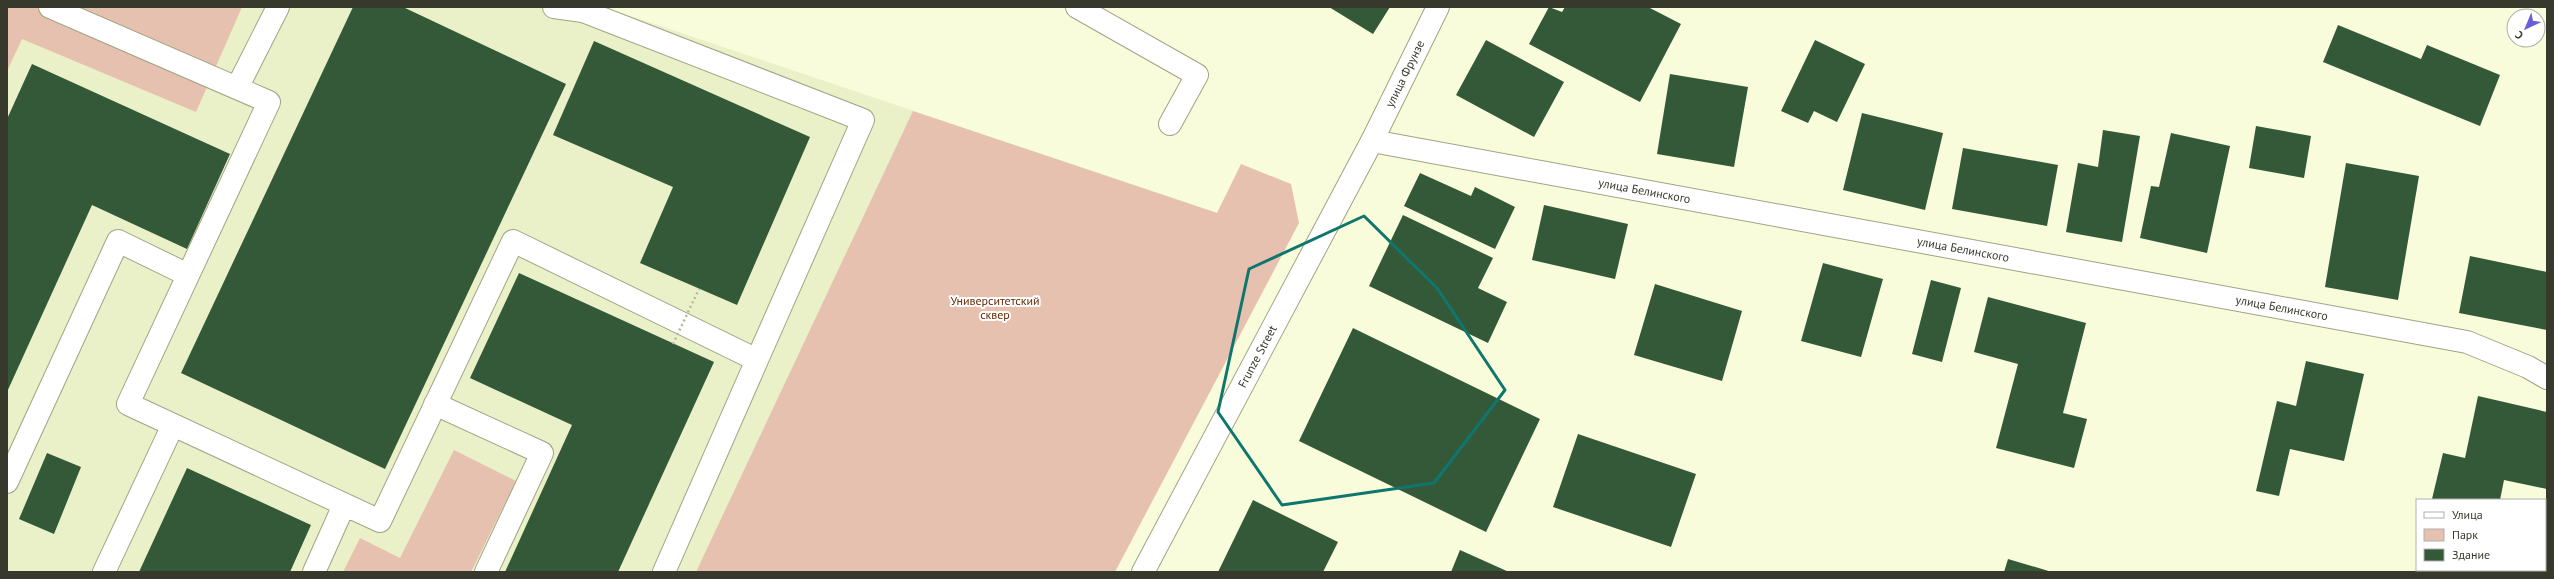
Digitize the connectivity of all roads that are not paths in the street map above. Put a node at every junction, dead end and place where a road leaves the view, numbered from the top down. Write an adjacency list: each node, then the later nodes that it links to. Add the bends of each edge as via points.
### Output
1 (50, 7): 6 (street)
2 (278, 7): 6 (street)
3 (554, 7): 10 (street, via 582,11 863,120)
4 (1077, 7): 7 (street, via 1197,75)
5 (1438, 7): 8 (street, улица Фрунзе)
6 (237, 88): 9 (street, via 269,102)
7 (1170, 124)
8 (1372, 141): 11 (street, улица Белинского, via 2467,342); 20 (street, Frunze Street)
9 (188, 275): 13 (street, via 128,404); 14 (street, via 118,241)
10 (757, 360): 12 (street, via 513,241); 19 (street)
11 (2547, 378)
12 (435, 404): 15 (street, via 380,521); 18 (street, via 542,453)
13 (173, 425): 15 (street); 16 (street)
14 (7, 482)
15 (344, 505): 17 (street)
16 (104, 572)
17 (314, 572)
18 (486, 572)
19 (664, 572)
20 (1143, 572)

